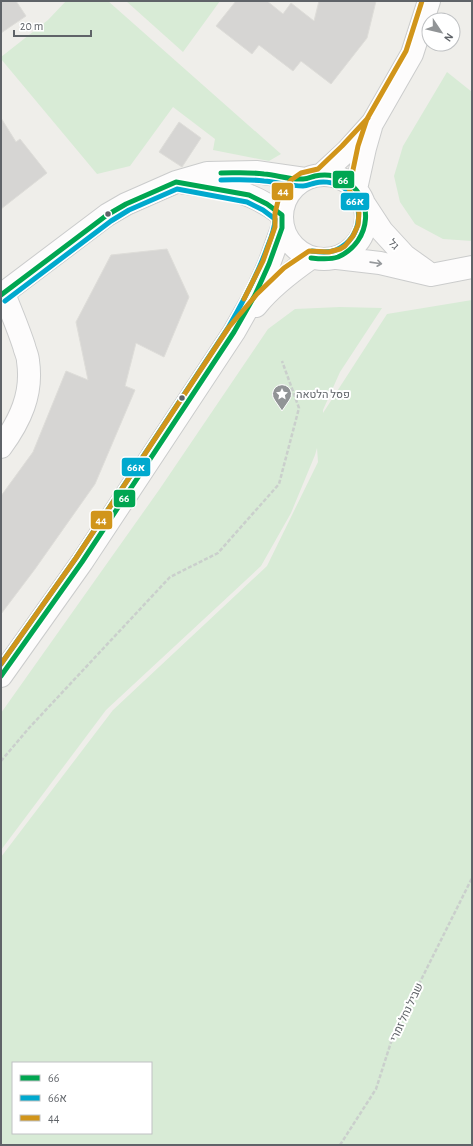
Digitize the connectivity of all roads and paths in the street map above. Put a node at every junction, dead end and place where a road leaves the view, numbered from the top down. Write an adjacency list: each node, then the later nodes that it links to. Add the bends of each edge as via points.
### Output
1 (429, 1): 2 (street, via 412,54)
2 (373, 122): 3 (street, via 347,151); 5 (street, via 365,148)
3 (313, 177): 4 (street, via 256,172 207,173); 5 (street, via 334,176 345,180); 6 (street, via 296,185 285,203)
4 (176, 182): 6 (street, via 249,195 267,204); 11 (street, via 107,215)
5 (360, 197): 8 (street, via 366,213 365,227 360,240 350,251); 10 (street, גל, via 382,231 405,256)
6 (282, 221): 7 (street, via 292,245); 12 (street, via 263,276)
7 (311, 258): 8 (street); 12 (street, via 288,274)
8 (337, 258): 10 (street, גל, one-way to 10, via 380,263)
9 (472, 267): 10 (street, גל)
10 (432, 275)
11 (3, 295): 14 (street, via 28,360 29,384 24,407 14,429)
12 (234, 332): 15 (street, via 82,562)
13 (282, 361): 16 (path, via 299,408 279,484 218,553 170,577)
14 (1, 447)
15 (1, 676)
16 (1, 761)
17 (472, 878): 18 (path, שביל נחל זמרי, via 393,1036 376,1089)
18 (340, 1145)

